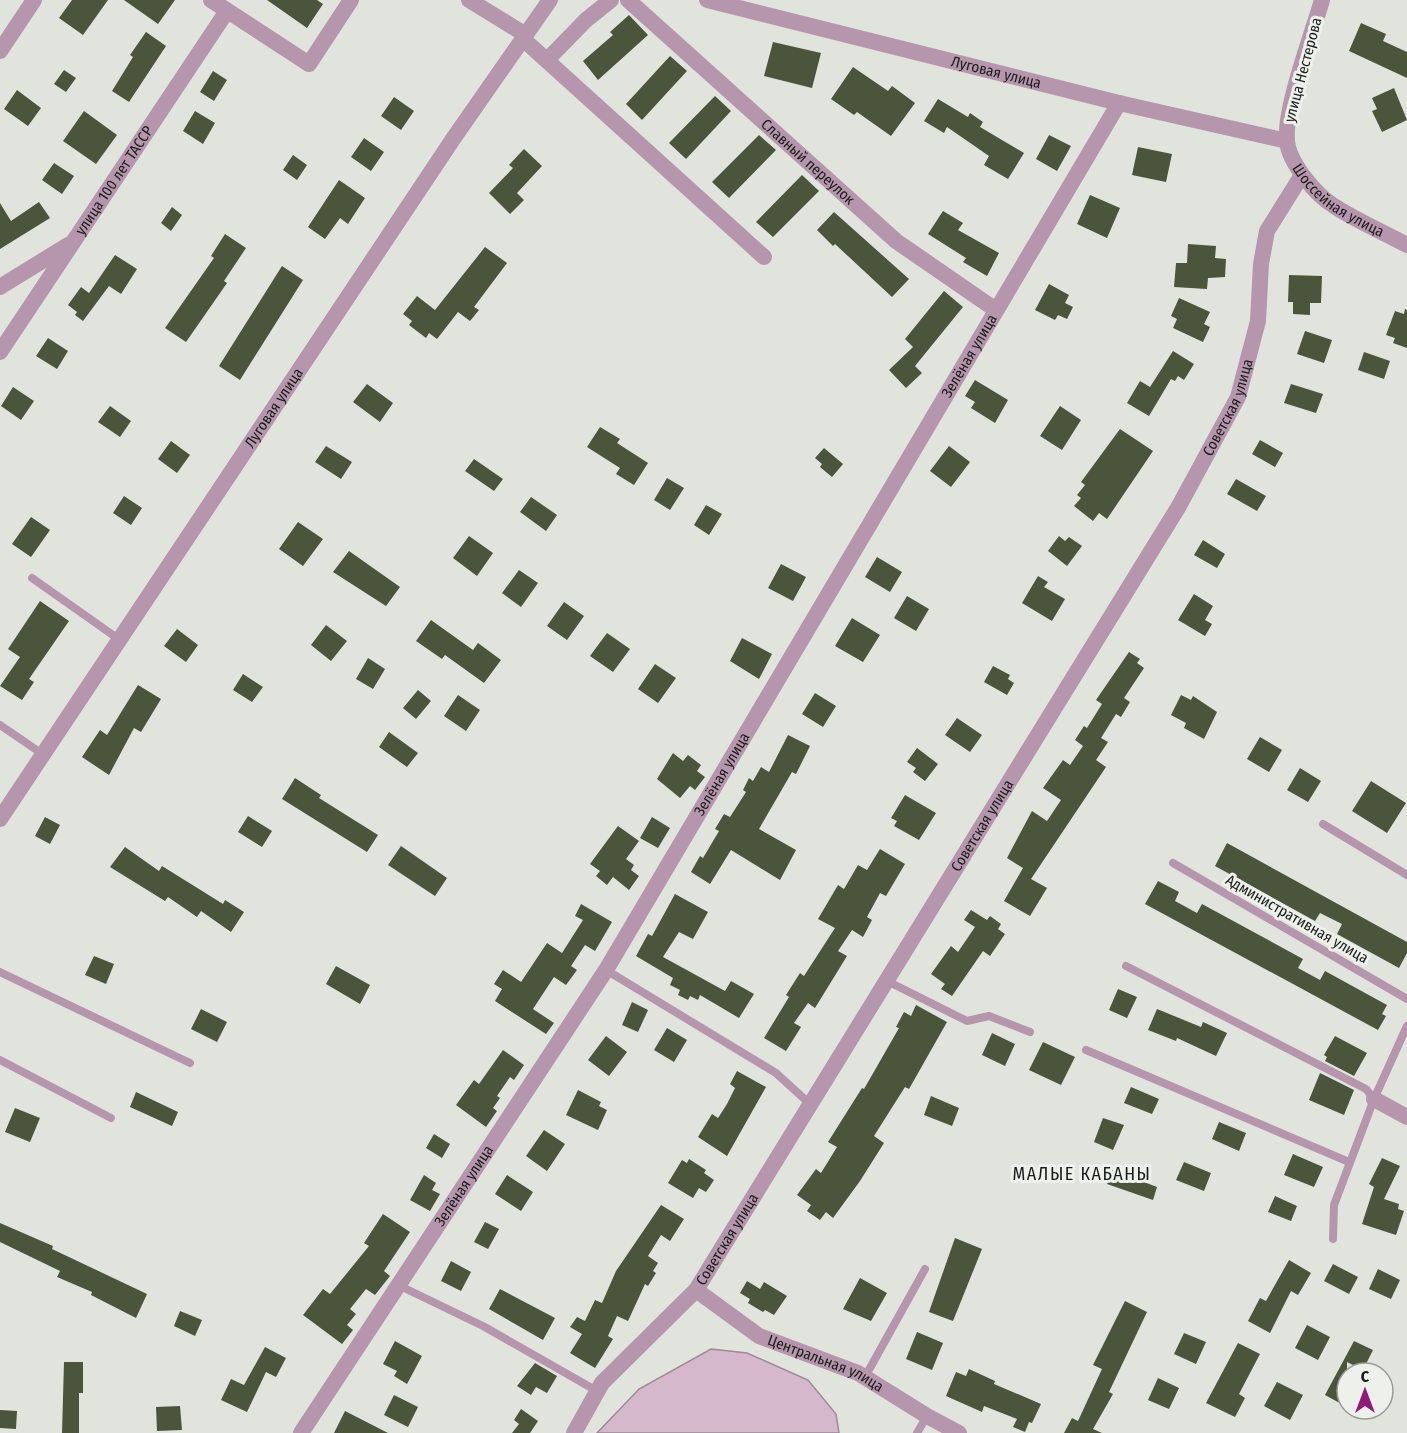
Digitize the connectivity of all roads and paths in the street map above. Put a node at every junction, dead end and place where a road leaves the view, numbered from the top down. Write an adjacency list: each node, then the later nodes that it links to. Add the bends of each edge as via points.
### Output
1 (34, 0): 12 (street)
2 (211, 0): 10 (street)
3 (351, 0): 10 (street, via 309,64)
4 (469, 0): 11 (street)
5 (550, 0): 11 (street, Луговая улица)
6 (611, 0): 13 (street)
7 (628, 0): 21 (street, Славный переулок, via 896,241)
8 (707, 0): 14 (street, Луговая улица)
9 (1322, 0): 15 (street, улица Нестерова, via 1290,111)
10 (227, 11): 17 (street, улица 100 лет ТАССР)
11 (524, 37): 13 (street); 24 (street, Луговая улица)
12 (0, 51)
13 (547, 60): 19 (street)
14 (1119, 103): 15 (street, Луговая улица); 21 (street, Зелёная улица)
15 (1287, 141): 16 (street, Шоссейная улица)
16 (1302, 175): 18 (street, Шоссейная улица, via 1332,206); 34 (street, Советская улица, via 1267,231 1258,321 1238,397 1173,516)
17 (74, 242): 20 (street); 22 (street, улица 100 лет ТАССР)
18 (1407, 245)
19 (764, 257)
20 (0, 287)
21 (996, 310): 32 (street, Зелёная улица)
22 (0, 352)
23 (32, 578): 24 (lane)
24 (120, 640): 26 (street, Луговая улица)
25 (0, 724): 26 (lane)
26 (44, 755): 27 (street, Луговая улица)
27 (0, 819)
28 (1323, 824): 30 (lane)
29 (1173, 863): 35 (lane, Административная улица)
30 (1407, 875)
31 (1126, 966): 41 (lane, via 1366,1089)
32 (606, 970): 42 (lane, via 776,1073); 48 (street, Зелёная улица)
33 (0, 972): 40 (lane)
34 (887, 981): 37 (lane, via 967,1021 989,1016); 42 (street, Советская улица)
35 (1407, 999)
36 (1407, 1026): 41 (lane)
37 (1030, 1032)
38 (1086, 1050): 45 (lane)
39 (0, 1060): 44 (lane)
40 (190, 1063)
41 (1374, 1099): 43 (street); 45 (lane)
42 (811, 1105): 49 (street, Советская улица)
43 (1407, 1117)
44 (111, 1118)
45 (1349, 1162): 46 (lane, via 1334,1205)
46 (1333, 1239)
47 (925, 1269): 50 (lane)
48 (398, 1285): 51 (lane, via 483,1326); 53 (street, Зелёная улица)
49 (696, 1290): 50 (street, Центральная улица, via 759,1336); 51 (street, Советская улица)
50 (865, 1377): 52 (street, Центральная улица)
51 (597, 1391): 54 (street, Советская улица)
52 (927, 1416): 55 (lane); 56 (street, Центральная улица)
53 (301, 1433)
54 (574, 1433)
55 (916, 1433)
56 (959, 1433)

